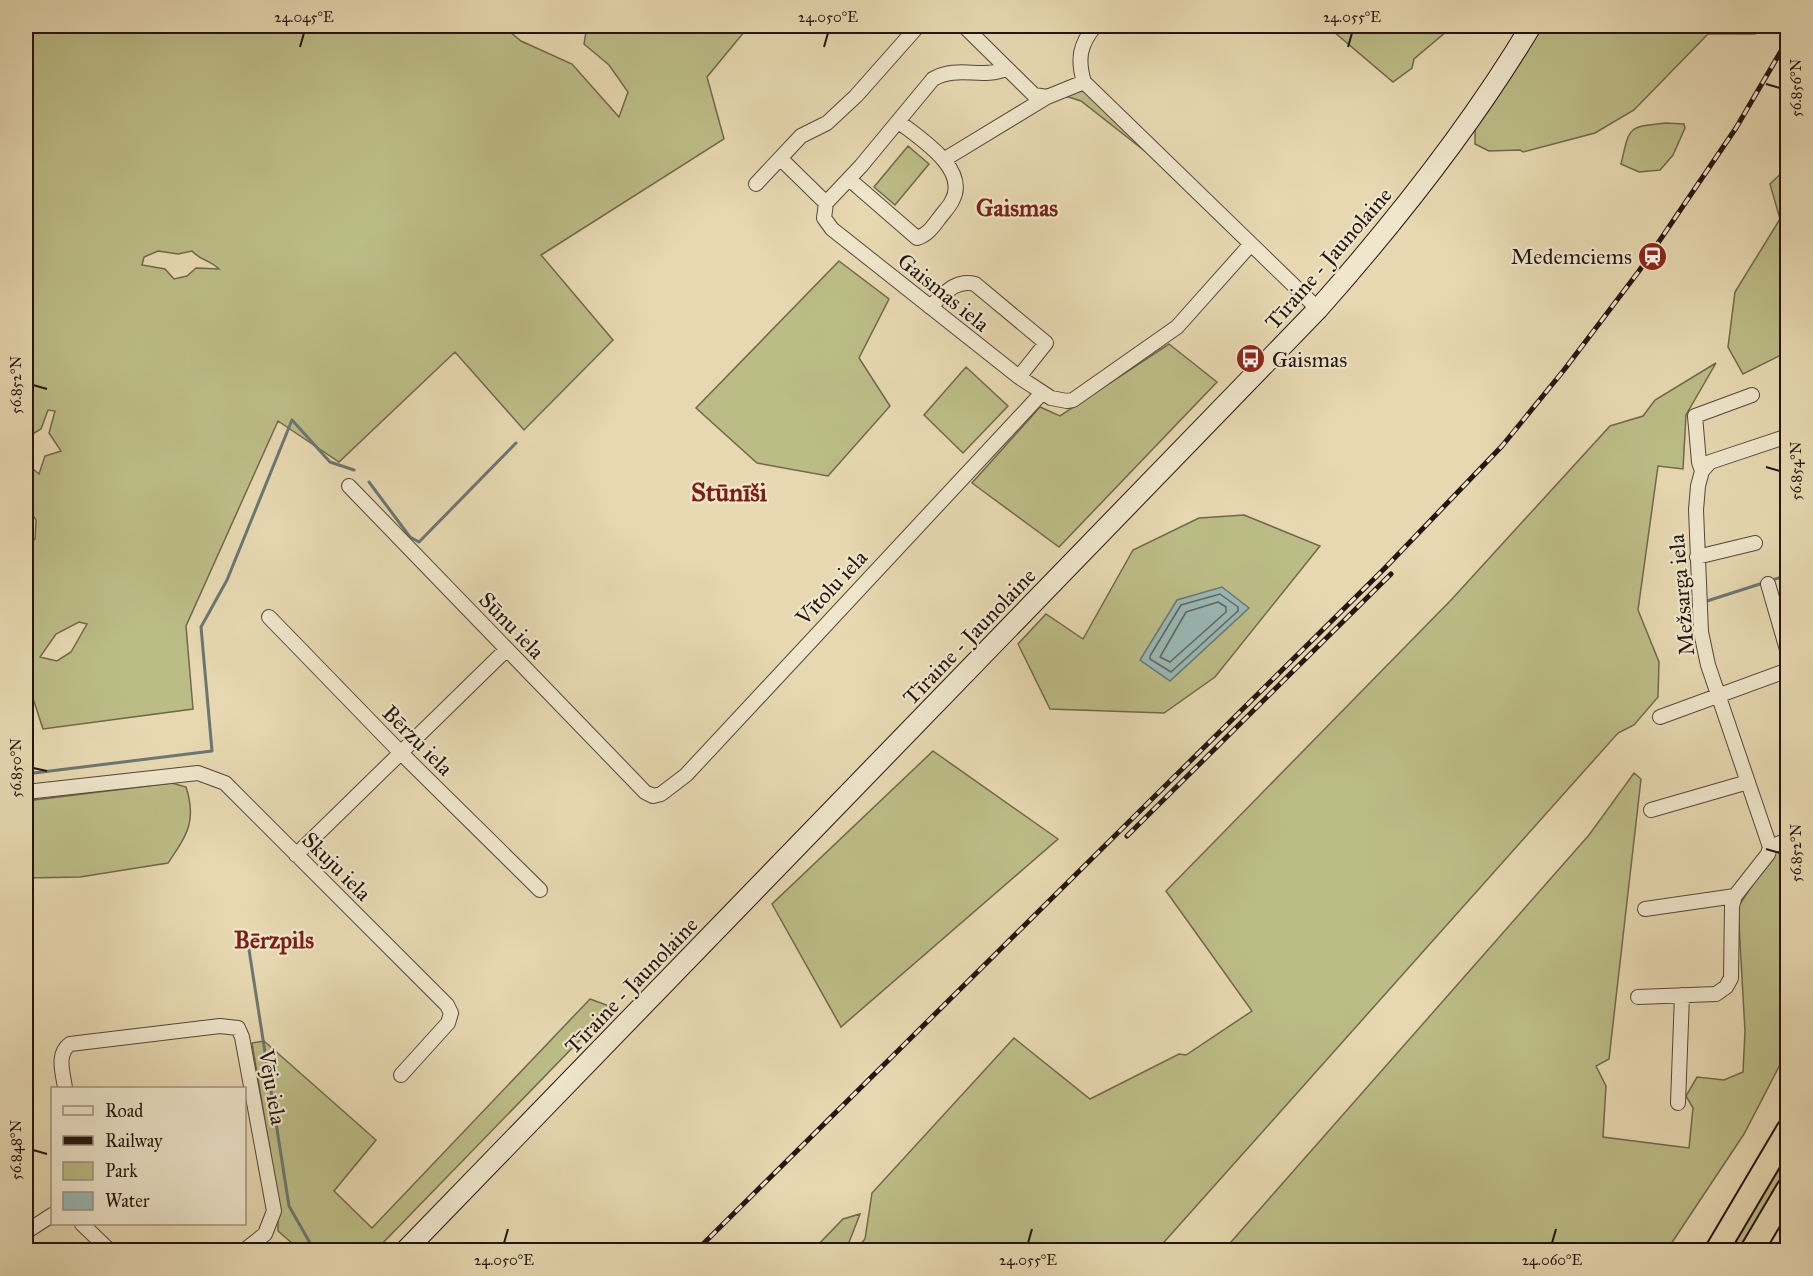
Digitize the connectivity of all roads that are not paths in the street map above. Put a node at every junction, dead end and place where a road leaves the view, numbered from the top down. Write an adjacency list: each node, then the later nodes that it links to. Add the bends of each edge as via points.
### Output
1 (918, 26): 9 (street, via 856,96 827,123 801,136)
2 (964, 26): 5 (street)
3 (1095, 26): 6 (street, via 1079,53)
4 (1531, 26): 16 (main road, Tīraine - Jaunolaine, via 1494,87 1418,191)
5 (1005, 69): 7 (street, via 1034,95); 8 (street, via 989,74 945,72 933,79)
6 (1084, 82): 7 (street); 14 (street)
7 (1047, 97): 10 (street)
8 (898, 122): 10 (street); 11 (street)
9 (781, 159): 12 (street); 13 (street)
10 (945, 159): 11 (street, via 956,191 953,201 928,233 917,238)
11 (849, 179): 13 (street)
12 (756, 184)
13 (826, 203): 15 (street, Gaismas iela, via 824,218 832,229)
14 (1251, 244): 16 (street); 18 (street, Gaismas iela, via 1181,323 1157,342 1073,400 1058,401)
15 (930, 307): 17 (street, Gaismas iela); 17 (street, via 953,286 965,282 975,285 1046,343)
16 (1318, 309): 55 (main road, Tīraine - Jaunolaine)
17 (1019, 377): 18 (street, Gaismas iela)
18 (1042, 393): 35 (street, Vītolu iela, via 686,775 661,794)
19 (1752, 395): 21 (street, Mežsarga iela, via 1695,416)
20 (1787, 436): 21 (street, via 1710,462)
21 (1702, 471): 24 (street, Mežsarga iela, via 1696,510)
22 (349, 486): 27 (street, Sūnu iela)
23 (1755, 543): 24 (street)
24 (1697, 557): 30 (street, Mežsarga iela, via 1701,632)
25 (1768, 584): 28 (street)
26 (269, 617): 32 (street, Bērzu iela)
27 (507, 649): 32 (street); 35 (street, Sūnu iela)
28 (1788, 653)
29 (1788, 670): 30 (street)
30 (1719, 694): 31 (street); 33 (street, Mežsarga iela)
31 (1660, 717)
32 (402, 753): 39 (street); 40 (street, Bērzu iela)
33 (1748, 782): 36 (street); 38 (street, Mežsarga iela)
34 (26, 792): 39 (street, Skuju iela, via 198,773 225,783)
35 (645, 792)
36 (1651, 810)
37 (1788, 840): 38 (street)
38 (1770, 847): 41 (street)
39 (296, 855): 45 (street, Skuju iela, via 441,998 451,1013 448,1023)
40 (540, 890)
41 (1735, 896): 42 (street); 43 (street, via 1731,906 1731,978 1716,994)
42 (1645, 909)
43 (1682, 995): 44 (street); 47 (street)
44 (1638, 997)
45 (401, 1075)
46 (65, 1087): 54 (street, Vēju iela, via 61,1056 70,1044 220,1026 238,1028 274,1211 265,1234)
47 (1678, 1103)
48 (1788, 1130): 56 (highway)
49 (1788, 1189): 57 (highway)
50 (51, 1216): 52 (street)
51 (83, 1225): 53 (street)
52 (26, 1232)
53 (109, 1251)
54 (244, 1251)
55 (406, 1251)
56 (1717, 1251)
57 (1752, 1251)

